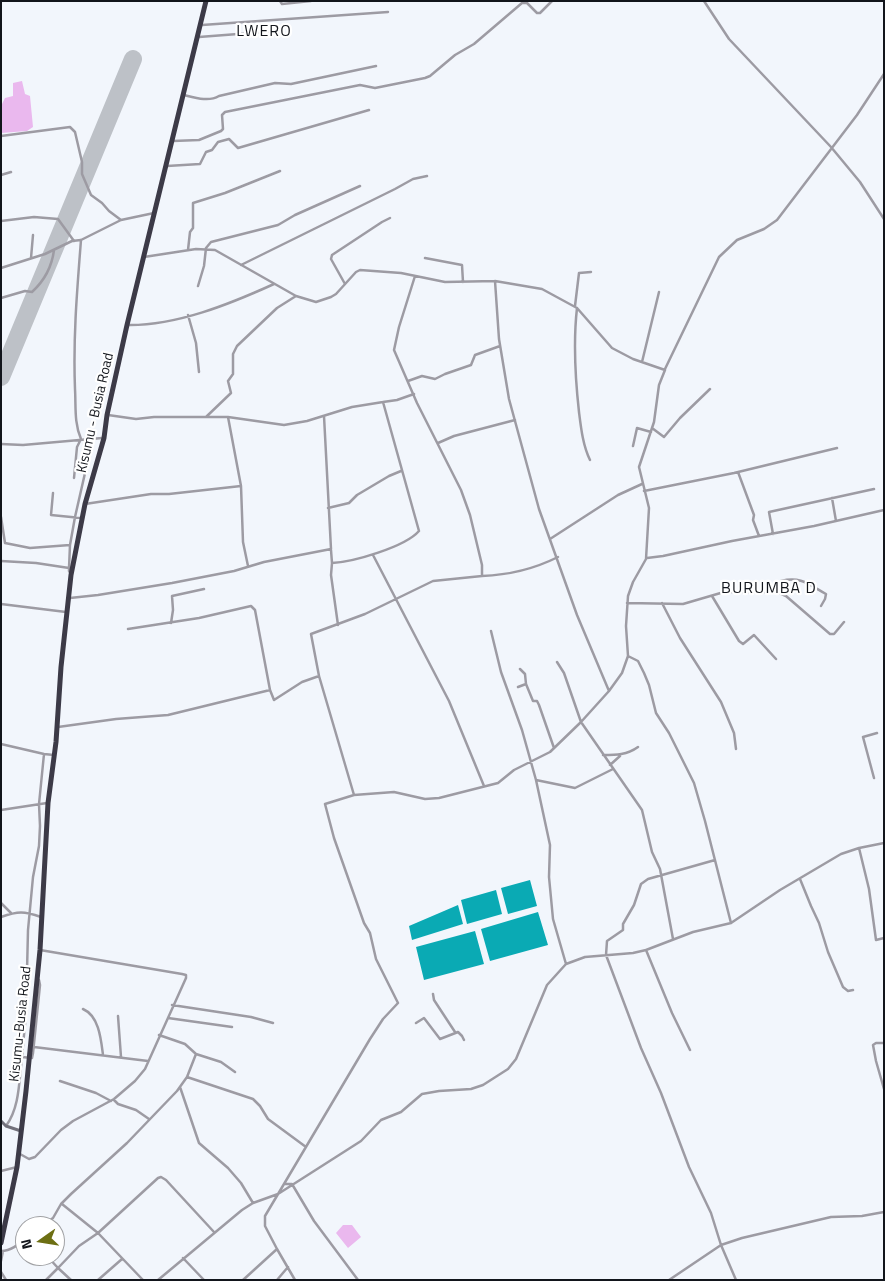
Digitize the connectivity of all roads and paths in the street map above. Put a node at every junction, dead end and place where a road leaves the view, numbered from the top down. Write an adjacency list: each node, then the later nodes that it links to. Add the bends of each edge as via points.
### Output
1 (206, 1): 7 (highway, Kisumu - Busia Road)
2 (280, 1): 3 (street, via 282,4)
3 (308, 1)
4 (552, 1): 15 (street, via 540,13 527,3 522,4 474,44 425,78 375,88 360,85 225,112 221,131 199,140)
5 (704, 1): 16 (street, via 729,39)
6 (388, 12): 7 (street)
7 (200, 26): 9 (highway, Kisumu - Busia Road)
8 (276, 32): 9 (street)
9 (197, 37): 12 (highway, Kisumu - Busia Road)
10 (376, 66): 12 (street, via 291,84 275,83 214,99)
11 (884, 74): 16 (street)
12 (183, 95): 15 (highway, Kisumu - Busia Road)
13 (369, 110): 17 (street, via 238,148 229,139 218,142 204,154 200,164)
14 (1, 136): 26 (street, via 70,126 75,132 82,174 91,195)
15 (172, 141): 17 (highway, Kisumu - Busia Road)
16 (830, 147): 25 (street, via 860,182); 54 (street, via 777,220 737,240 719,256)
17 (165, 166): 23 (highway, Kisumu - Busia Road)
18 (280, 171): 33 (street, via 193,203 193,228)
19 (11, 172): 20 (street)
20 (1, 175)
21 (427, 176): 37 (street, via 413,179)
22 (360, 186): 31 (street, via 278,225 211,242)
23 (155, 213): 26 (street); 34 (highway, Kisumu - Busia Road)
24 (390, 218): 44 (street, via 332,255 331,259)
25 (884, 219)
26 (121, 220): 29 (street)
27 (1, 221): 30 (street, via 58,218)
28 (33, 234): 35 (street)
29 (81, 240): 30 (street); 68 (street, via 74,344 76,422)
30 (74, 241): 32 (street)
31 (206, 248): 33 (street); 37 (street, via 216,250); 45 (street)
32 (54, 250): 35 (street); 48 (street, via 41,284 32,292)
33 (188, 250): 34 (street)
34 (144, 257): 51 (highway, Kisumu - Busia Road)
35 (31, 258): 38 (street)
36 (425, 258): 42 (street, via 462,265)
37 (241, 265): 43 (street)
38 (1, 268)
39 (591, 272): 49 (street, via 579,273)
40 (415, 276): 42 (street); 44 (street, via 360,270); 56 (street, via 393,348)
41 (495, 281): 42 (street); 49 (street, via 542,289); 52 (street)
42 (463, 282)
43 (274, 284): 47 (street); 50 (street, via 225,305)
44 (345, 284): 47 (street, via 336,294 316,302)
45 (198, 286)
46 (659, 292): 53 (street)
47 (296, 296): 62 (street, via 277,308 237,346 233,354 233,374 228,381 231,393)
48 (1, 298)
49 (576, 307): 53 (street, via 612,348); 73 (street, via 575,374 584,444)
50 (188, 315): 51 (street, via 154,324); 55 (street, via 196,343)
51 (127, 325): 60 (highway, Kisumu - Busia Road)
52 (500, 346): 56 (street, via 475,355 471,365 439,378 422,376); 64 (street)
53 (642, 362): 54 (street)
54 (665, 370): 65 (street)
55 (199, 372)
56 (408, 381): 58 (street)
57 (710, 389): 65 (street, via 664,437)
58 (414, 394): 59 (street); 69 (street)
59 (383, 402): 61 (street); 74 (street)
60 (107, 415): 62 (street); 67 (highway, Kisumu - Busia Road)
61 (324, 416): 63 (street, via 294,424); 84 (street)
62 (206, 417): 63 (street)
63 (228, 417): 78 (street)
64 (515, 420): 69 (street); 92 (street)
65 (651, 430): 71 (street, via 637,428); 77 (street, via 639,467)
66 (93, 438): 67 (street); 68 (street); 87 (street)
67 (104, 438): 83 (highway, Kisumu - Busia Road)
68 (81, 439): 70 (street); 76 (street, via 77,446)
69 (438, 443): 104 (street, via 470,515)
70 (1, 444)
71 (633, 446)
72 (837, 448): 75 (street)
73 (590, 460)
74 (402, 471): 84 (street, via 357,495 349,503); 96 (street, via 419,532)
75 (738, 472): 80 (street); 91 (street)
76 (74, 478)
77 (642, 484): 80 (street); 92 (street, via 618,495)
78 (241, 486): 83 (street); 101 (street, via 243,542)
79 (874, 489): 82 (street)
80 (644, 491): 98 (street, via 649,508)
81 (53, 493): 87 (street, via 51,514)
82 (832, 498): 89 (street); 90 (street, via 769,512)
83 (85, 504): 88 (highway, Kisumu - Busia Road)
84 (328, 508): 95 (street)
85 (884, 510): 89 (street)
86 (1, 517): 93 (street, via 5,543 30,548)
87 (75, 517): 88 (street); 93 (street)
88 (82, 518): 94 (highway, Kisumu - Busia Road)
89 (836, 521): 90 (street)
90 (773, 534): 91 (street)
91 (759, 536): 98 (street)
92 (550, 538): 97 (street)
93 (70, 545): 94 (street); 102 (street)
94 (77, 546): 103 (highway, Kisumu - Busia Road)
95 (330, 549): 100 (street); 101 (street)
96 (373, 554): 100 (street); 109 (street)
97 (558, 557): 104 (street, via 528,570); 128 (street, via 577,615)
98 (647, 558): 110 (street, via 633,582)
99 (1, 560): 102 (street)
100 (332, 563): 117 (street)
101 (248, 566): 108 (street, via 172,583)
102 (69, 568): 103 (street)
103 (71, 575): 108 (highway, Kisumu - Busia Road)
104 (482, 576): 109 (street, via 433,581)
105 (204, 589): 115 (street, via 172,596)
106 (782, 593): 107 (street, via 724,592); 113 (street, via 782,581 793,578 803,581 826,594); 116 (street, via 830,634 834,634)
107 (712, 596): 111 (street, via 683,604); 121 (street, via 743,644 754,635)
108 (68, 598): 114 (highway, Kisumu - Busia Road)
109 (395, 600): 117 (street); 145 (street, via 449,702)
110 (627, 603): 111 (street); 120 (street)
111 (662, 603): 135 (street, via 721,702 734,733)
112 (1, 604): 114 (street)
113 (821, 606)
114 (66, 612): 130 (highway, Kisumu - Busia Road)
115 (171, 622): 118 (street); 127 (street, via 253,607)
116 (844, 622)
117 (338, 625): 124 (street, via 311,634)
118 (128, 629)
119 (491, 631): 140 (street, via 500,672)
120 (628, 656): 128 (street, via 622,673); 153 (street, via 638,661 649,685 656,713 691,775)
121 (776, 659)
122 (557, 662): 129 (street)
123 (520, 669): 125 (street, via 525,674)
124 (319, 676): 127 (street, via 302,682 275,700); 146 (street)
125 (526, 684): 126 (street); 134 (street, via 533,701 540,705)
126 (518, 686)
127 (270, 690): 130 (street, via 168,714)
128 (609, 691): 129 (street)
129 (581, 722): 134 (street); 139 (street)
130 (58, 728): 138 (highway, Kisumu - Busia Road)
131 (877, 733): 143 (street, via 863,736)
132 (1, 744): 136 (street)
133 (638, 747): 137 (street)
134 (554, 748): 140 (street)
135 (736, 749)
136 (44, 754): 138 (street); 148 (street)
137 (623, 754): 139 (street); 141 (street)
138 (54, 755): 147 (highway, Kisumu - Busia Road)
139 (603, 755): 141 (street)
140 (531, 761): 144 (street); 145 (street, via 502,781)
141 (610, 765): 142 (street)
142 (613, 769): 144 (street, via 575,788); 154 (street, via 642,810)
143 (874, 778)
144 (536, 780): 167 (street, via 550,845 553,919)
145 (484, 786): 146 (street, via 425,799 394,792)
146 (354, 794): 200 (street, via 329,802 325,808 370,933 376,959 398,1003 370,1039)
147 (48, 803): 148 (street); 150 (highway, Kisumu - Busia Road)
148 (39, 804): 149 (street); 157 (street, via 39,846)
149 (1, 810)
150 (47, 837): 160 (highway, Kisumu-Busia Road)
151 (884, 843): 152 (street)
152 (859, 848): 155 (street, via 841,854); 162 (street, via 876,940)
153 (715, 860): 154 (street); 161 (street)
154 (661, 876): 163 (street); 166 (street, via 641,884 622,932 607,941)
155 (800, 879): 161 (street); 169 (street, via 843,987)
156 (1, 903): 158 (street)
157 (30, 912): 159 (street); 160 (street); 186 (street)
158 (11, 913)
159 (1, 917)
160 (41, 917): 164 (highway, Kisumu-Busia Road)
161 (731, 923): 163 (street)
162 (884, 938)
163 (672, 939): 165 (street)
164 (40, 950): 168 (highway, Kisumu-Busia Road); 171 (street, via 186,976)
165 (646, 950): 166 (street); 183 (street)
166 (606, 955): 167 (street, via 585,957); 214 (street, via 641,1048 711,1213)
167 (566, 964): 205 (street, via 547,985 516,1059 508,1069 471,1089 422,1094 401,1112 381,1120 350,1149)
168 (37, 980): 182 (street, via 40,984); 188 (highway, Kisumu-Busia Road)
169 (853, 990)
170 (433, 994): 178 (street)
171 (172, 1005): 174 (street); 175 (street)
172 (82, 1009): 185 (street, via 90,1012 98,1027)
173 (118, 1016): 187 (street)
174 (168, 1018): 177 (street); 179 (street)
175 (273, 1023)
176 (416, 1023): 178 (street, via 424,1018 440,1040)
177 (232, 1027)
178 (455, 1032): 180 (street)
179 (159, 1035): 184 (street, via 185,1044); 189 (street)
180 (464, 1040)
181 (884, 1043): 194 (street, via 873,1045)
182 (34, 1047): 185 (street); 188 (street, via 32,1058)
183 (690, 1050)
184 (196, 1054): 190 (street, via 221,1062); 191 (street)
185 (103, 1055): 187 (street)
186 (22, 1057): 188 (street); 198 (street, via 17,1099 13,1116)
187 (121, 1057): 189 (street)
188 (29, 1058): 199 (highway, Kisumu-Busia Road)
189 (148, 1061): 195 (street, via 135,1081)
190 (235, 1072)
191 (187, 1077): 193 (street); 200 (street, via 253,1100 268,1119)
192 (60, 1081): 195 (street)
193 (180, 1087): 196 (street); 207 (street, via 199,1143 228,1168)
194 (884, 1090)
195 (112, 1100): 196 (street, via 136,1110); 201 (street, via 73,1121 36,1157)
196 (149, 1120): 208 (street)
197 (1, 1121): 198 (street)
198 (6, 1126): 199 (street)
199 (22, 1131): 201 (highway, Kisumu-Busia Road)
200 (306, 1147): 204 (street)
201 (18, 1153): 202 (highway, Kisumu-Busia Road)
202 (17, 1167): 203 (street); 213 (highway, Kisumu-Busia Road)
203 (1, 1171)
204 (284, 1184): 205 (street); 206 (street)
205 (292, 1184): 206 (street); 236 (street, via 314,1221)
206 (278, 1194): 207 (street); 216 (street, via 264,1221)
207 (253, 1203): 211 (street)
208 (62, 1204): 210 (street); 212 (street)
209 (884, 1212): 214 (street, via 804,1222)
210 (55, 1216)
211 (214, 1232): 212 (street, via 161,1177); 219 (street)
212 (98, 1233): 218 (street); 222 (street, via 79,1246)
213 (1, 1243)
214 (721, 1245): 237 (street); 238 (street)
215 (15, 1246): 217 (street)
216 (277, 1249): 221 (street); 233 (street)
217 (2, 1251): 220 (street)
218 (122, 1258): 228 (street); 229 (street)
219 (183, 1258): 224 (street); 232 (street)
220 (1, 1261)
221 (288, 1267): 234 (street); 235 (street)
222 (58, 1268): 226 (street); 227 (street)
223 (1, 1272): 225 (street)
224 (162, 1276): 230 (street); 231 (street)
225 (6, 1280)
226 (46, 1280)
227 (70, 1280)
228 (98, 1280)
229 (143, 1280)
230 (158, 1280)
231 (166, 1280)
232 (204, 1280)
233 (243, 1280)
234 (277, 1280)
235 (295, 1280)
236 (358, 1280)
237 (669, 1280)
238 (736, 1280)

